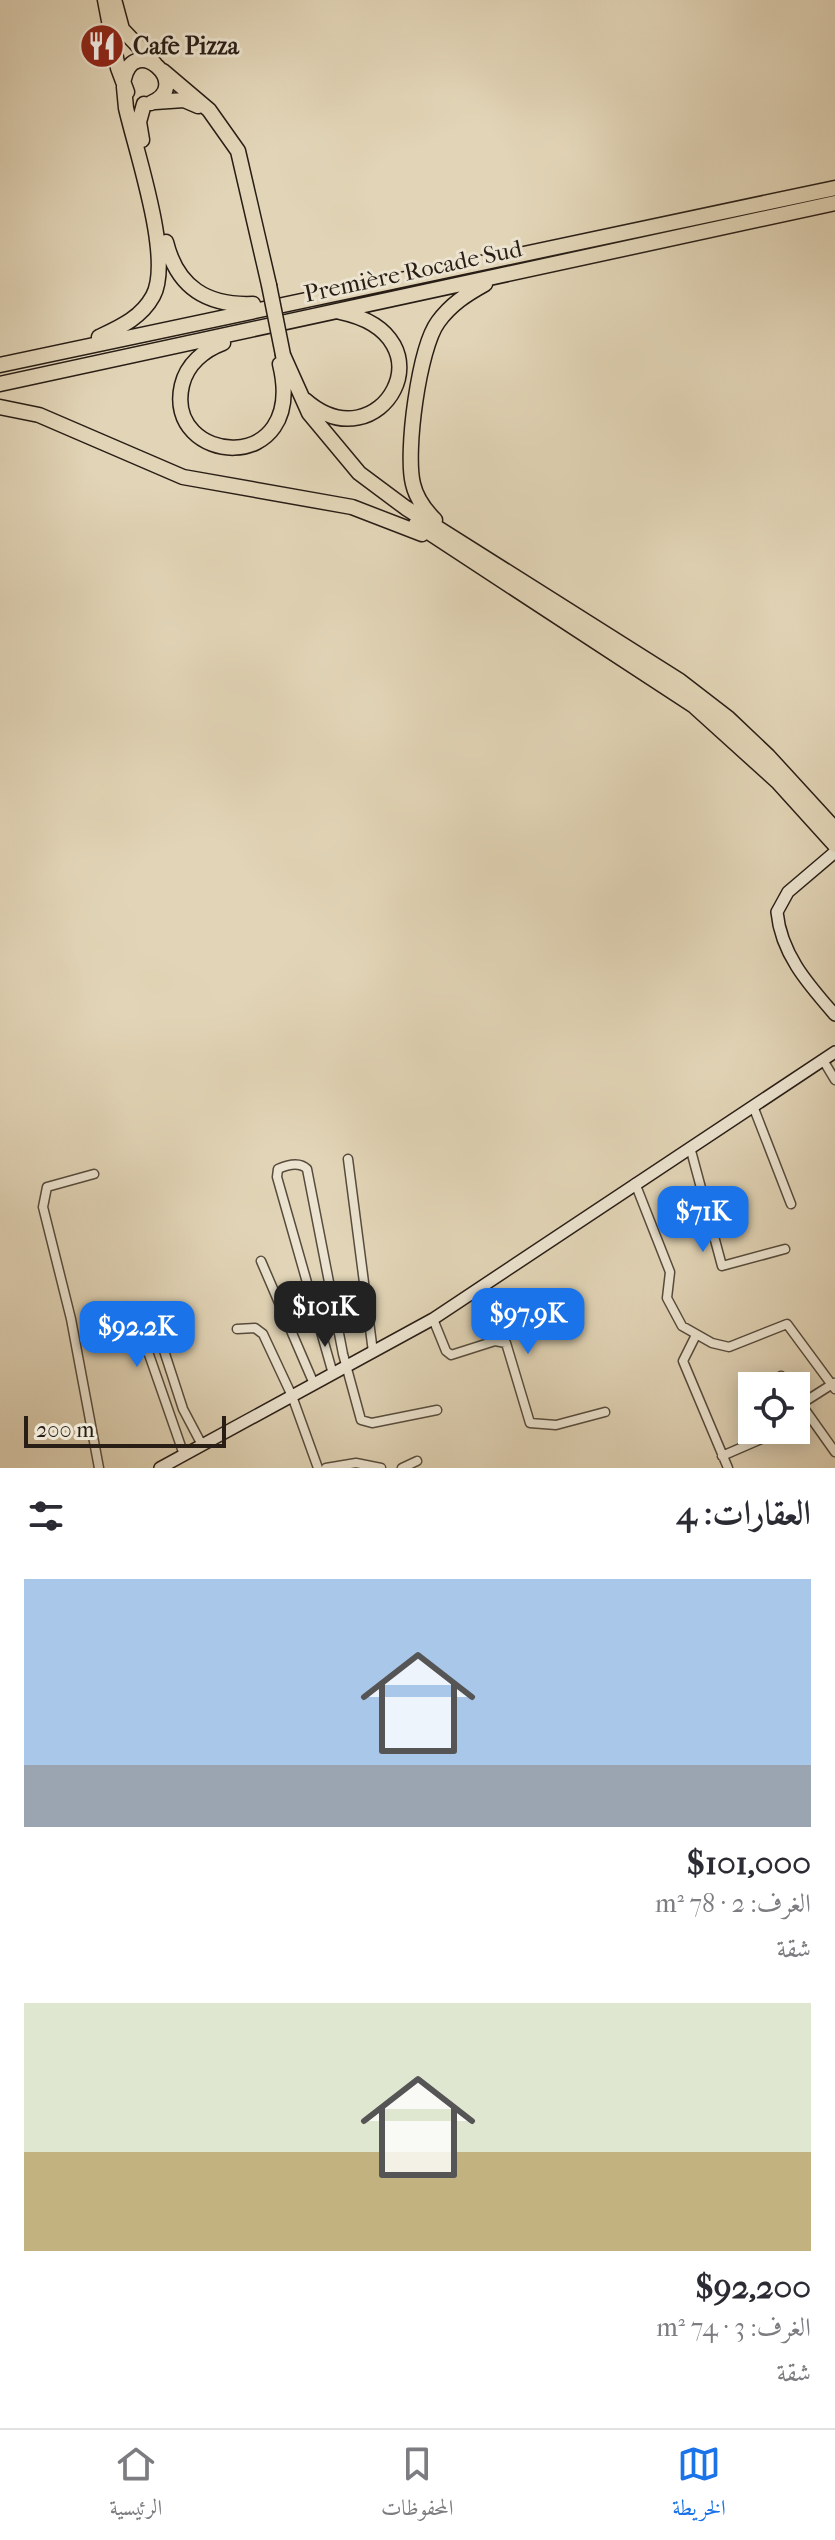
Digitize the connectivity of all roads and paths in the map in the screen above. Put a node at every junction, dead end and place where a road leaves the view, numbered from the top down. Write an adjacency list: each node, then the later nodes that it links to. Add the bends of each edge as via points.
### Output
1 (105, 0): 4 (highway)
2 (114, 0): 3 (highway, via 122,29)
3 (159, 68): 4 (highway, via 146,60 135,62); 5 (highway, via 166,88); 9 (highway, via 209,110 238,151)
4 (124, 83): 5 (highway, via 132,99); 13 (highway, via 158,244 159,279 153,296 130,321)
5 (150, 103): 9 (highway, via 191,102 224,134 245,187); 10 (highway, via 139,129 178,276 195,292 223,303)
6 (835, 188): 10 (highway, Première Rocade Sud)
7 (835, 203): 8 (highway, Première Rocade Sud)
8 (497, 276): 11 (highway, Première Rocade Sud); 20 (highway, via 463,295 445,313 423,356 412,482)
9 (266, 286): 14 (highway, bridge)
10 (293, 302): 13 (highway, Première Rocade Sud)
11 (332, 311): 12 (highway, Première Rocade Sud); 18 (highway, via 357,316 387,333 400,362 395,390 383,406 350,420 321,413)
12 (248, 330): 16 (highway, via 209,349 188,370 180,400 191,429 226,449 257,443 280,419); 17 (highway, Première Rocade Sud)
13 (77, 347): 15 (highway, Première Rocade Sud)
14 (281, 356): 16 (highway); 18 (highway)
15 (0, 365)
16 (283, 378): 20 (highway, via 315,433 354,479)
17 (0, 384)
18 (299, 394): 20 (highway, via 323,434 359,473)
19 (0, 407): 20 (highway, via 39,415 183,477 352,507)
20 (448, 540): 21 (highway, via 631,648 703,698 768,756); 22 (highway, via 694,706 769,773)
21 (835, 829)
22 (835, 845)
23 (835, 852): 24 (street, via 780,902 778,925 791,958)
24 (835, 1015)
25 (835, 1052): 26 (street)
26 (823, 1060): 27 (street); 28 (street)
27 (835, 1080)
28 (753, 1106): 29 (street); 33 (street)
29 (690, 1147): 32 (street); 34 (street, via 722,1266)
30 (348, 1159): 41 (street)
31 (94, 1174): 57 (street, via 47,1187 43,1207)
32 (635, 1183): 37 (street); 40 (street, via 670,1272 668,1303 682,1326)
33 (791, 1204)
34 (785, 1249)
35 (261, 1261): 44 (street)
36 (180, 1315): 38 (street)
37 (433, 1319): 41 (street); 49 (street, via 451,1355 495,1341 506,1343 530,1423 556,1425)
38 (155, 1323): 52 (street, via 183,1409); 54 (street, via 138,1323)
39 (237, 1329): 46 (street, via 255,1328 263,1334)
40 (696, 1335): 45 (street, via 729,1347 787,1324); 55 (street, via 683,1361)
41 (373, 1352): 42 (street)
42 (347, 1366): 43 (street); 43 (street, via 307,1169 285,1166 277,1177); 48 (street, via 361,1420 372,1423)
43 (333, 1374): 44 (street)
44 (314, 1384): 46 (street)
45 (834, 1385): 47 (street)
46 (292, 1396): 52 (street); 59 (street)
47 (810, 1396)
48 (437, 1410)
49 (605, 1412)
50 (811, 1418): 53 (street)
51 (750, 1444): 55 (street)
52 (202, 1445): 54 (street)
53 (835, 1452)
54 (184, 1455): 58 (street)
55 (722, 1456): 63 (street)
56 (417, 1461): 62 (street)
57 (99, 1468)
58 (160, 1468)
59 (318, 1468)
60 (326, 1468): 61 (street, via 356,1463)
61 (381, 1468)
62 (402, 1468)
63 (728, 1468)

